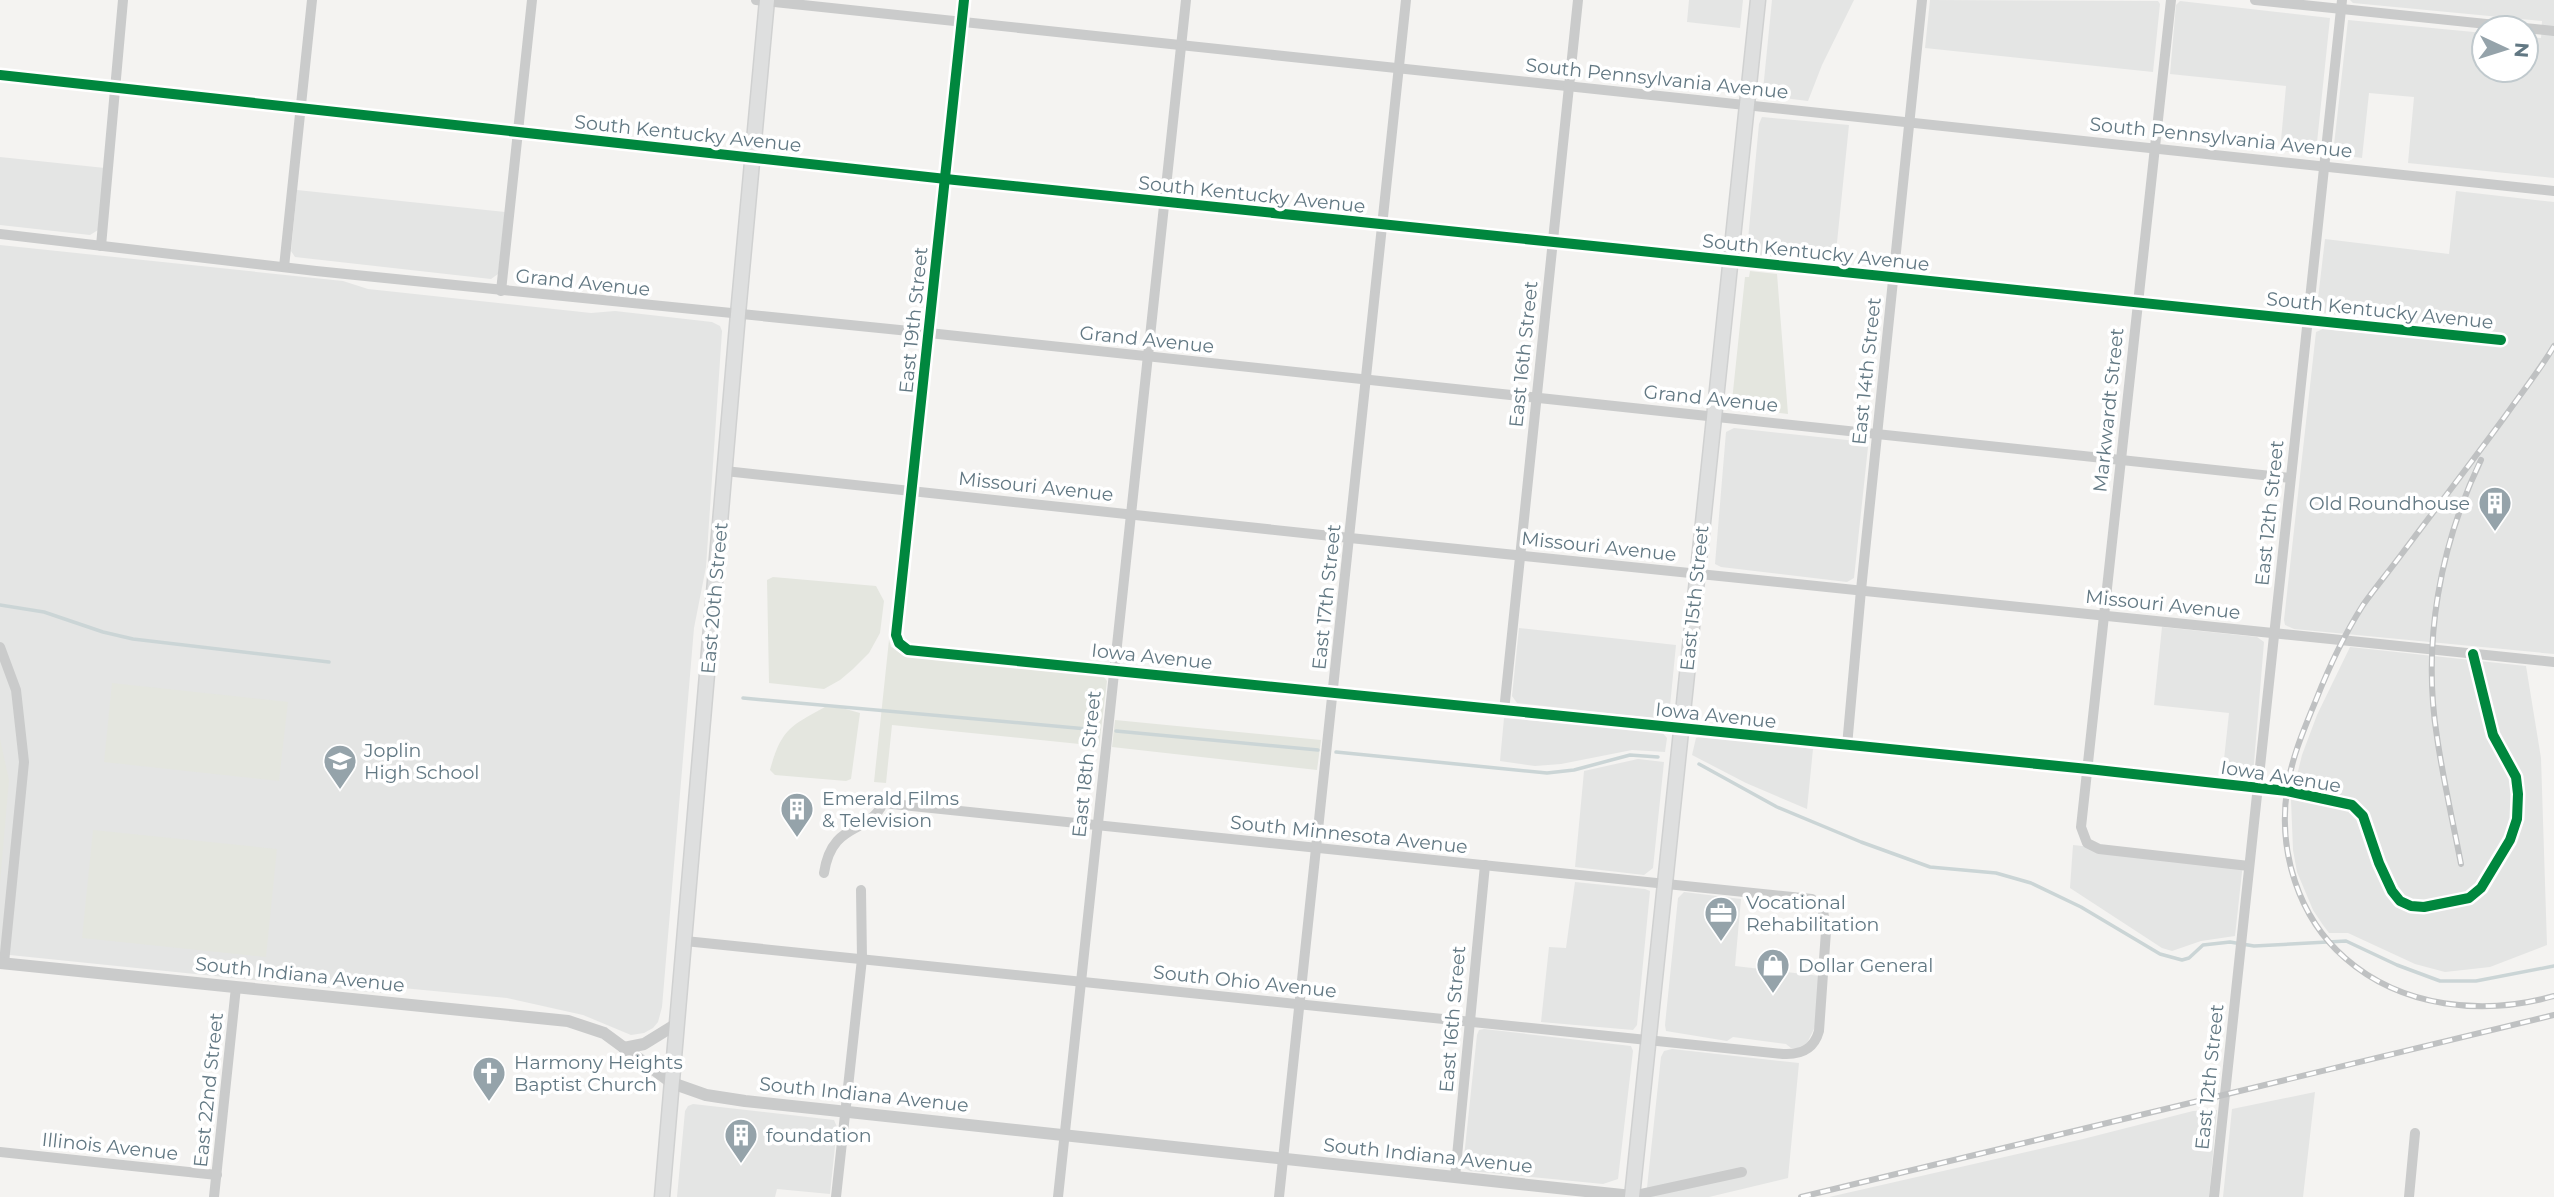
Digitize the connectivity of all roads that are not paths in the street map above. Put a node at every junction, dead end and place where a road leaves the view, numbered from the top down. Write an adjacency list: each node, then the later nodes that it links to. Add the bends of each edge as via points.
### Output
1 (123, 0): 20 (street)
2 (312, 0): 22 (street)
3 (532, 0): 24 (street)
4 (764, 0): 14 (street, South Pennsylvania Avenue); 26 (main road, East 20th Street)
5 (964, 0): 14 (street, East 19th Street)
6 (1186, 0): 16 (street, East 18th Street)
7 (1406, 0): 17 (street, East 17th Street)
8 (1578, 0): 19 (street, East 16th Street)
9 (1758, 0): 21 (main road, East 15th Street)
10 (1922, 0): 23 (street, East 14th Street)
11 (2171, 0): 25 (street, Markwardt Street)
12 (2255, 0): 13 (street)
13 (2341, 4): 15 (street); 27 (street, East 12th Street)
14 (962, 21): 16 (street, South Pennsylvania Avenue); 28 (street, East 19th Street)
15 (2554, 31)
16 (1181, 46): 17 (street, South Pennsylvania Avenue); 30 (street, East 18th Street)
17 (1399, 69): 19 (street, South Pennsylvania Avenue); 31 (street, East 17th Street)
18 (0, 75): 20 (street, South Kentucky Avenue)
19 (1570, 86): 21 (street, South Pennsylvania Avenue); 33 (street, East 16th Street)
20 (115, 87): 22 (street, South Kentucky Avenue); 34 (street)
21 (1747, 106): 23 (street, South Pennsylvania Avenue); 35 (main road, East 15th Street)
22 (301, 107): 24 (street, South Kentucky Avenue); 36 (street)
23 (1910, 123): 25 (street, South Pennsylvania Avenue); 37 (street, East 14th Street)
24 (518, 133): 26 (street, South Kentucky Avenue); 38 (street)
25 (2154, 148): 27 (street, South Pennsylvania Avenue); 39 (street, Markwardt Street)
26 (752, 157): 28 (street, South Kentucky Avenue); 40 (main road, East 20th Street)
27 (2325, 165): 29 (street, South Pennsylvania Avenue); 41 (street, East 12th Street)
28 (945, 179): 30 (street, South Kentucky Avenue); 42 (street, East 19th Street)
29 (2554, 191)
30 (1163, 202): 31 (street, South Kentucky Avenue); 44 (street, East 18th Street)
31 (1383, 225): 33 (street, South Kentucky Avenue); 45 (street, East 17th Street)
32 (0, 234): 34 (street, Grand Avenue)
33 (1553, 243): 35 (street, South Kentucky Avenue); 46 (street, East 16th Street)
34 (100, 246): 36 (street, Grand Avenue)
35 (1730, 262): 37 (street, South Kentucky Avenue); 47 (main road, East 15th Street)
36 (284, 267): 38 (street, Grand Avenue)
37 (1894, 277): 39 (street, South Kentucky Avenue); 48 (street, East 14th Street)
38 (501, 291): 40 (street, Grand Avenue)
39 (2137, 304): 41 (street, South Kentucky Avenue); 49 (street, Markwardt Street)
40 (738, 314): 42 (street, Grand Avenue); 50 (main road, East 20th Street)
41 (2307, 321): 43 (street, South Kentucky Avenue); 51 (street, East 12th Street)
42 (929, 333): 44 (street, Grand Avenue); 52 (street, East 19th Street)
43 (2501, 340)
44 (1147, 356): 45 (street, Grand Avenue); 53 (street, East 18th Street)
45 (1366, 381): 46 (street, Grand Avenue); 54 (street, East 17th Street)
46 (1535, 398): 47 (street, Grand Avenue); 55 (street, East 16th Street)
47 (1713, 416): 48 (street, Grand Avenue); 56 (main road, East 15th Street)
48 (1877, 433): 49 (street, Grand Avenue); 57 (street, East 14th Street)
49 (2120, 459): 51 (street, Grand Avenue); 58 (street, Markwardt Street)
50 (725, 471): 52 (street, Missouri Avenue); 78 (main road, East 20th Street)
51 (2290, 478): 59 (street, East 12th Street)
52 (912, 490): 53 (street, Missouri Avenue); 60 (street, East 19th Street, via 896,635)
53 (1130, 514): 54 (street, Missouri Avenue); 64 (street, East 18th Street)
54 (1350, 538): 55 (street, Missouri Avenue); 65 (street, East 17th Street)
55 (1520, 555): 56 (street, Missouri Avenue); 66 (street, East 16th Street)
56 (1697, 574): 57 (street, Missouri Avenue); 67 (main road, East 15th Street)
57 (1861, 590): 58 (street, Missouri Avenue); 68 (street, East 14th Street)
58 (2104, 616): 59 (street, Missouri Avenue); 69 (street, Markwardt Street)
59 (2274, 634): 62 (street, Missouri Avenue); 70 (street, East 12th Street)
60 (900, 643): 64 (street, Iowa Avenue, via 908,650)
61 (0, 647): 80 (street, via 16,690 24,762)
62 (2473, 653): 63 (street, Missouri Avenue); 70 (street, Iowa Avenue, via 2493,735 2516,776 2518,794 2510,840 2481,888 2469,898 2424,907 2400,901 2379,863 2363,816 2352,805)
63 (2554, 662)
64 (1114, 670): 65 (street, Iowa Avenue); 71 (street, East 18th Street)
65 (1333, 693): 66 (street, Iowa Avenue); 72 (street, East 17th Street)
66 (1504, 711): 67 (street, Iowa Avenue)
67 (1681, 729): 68 (street, Iowa Avenue); 76 (main road, East 15th Street)
68 (1847, 746): 69 (street, Iowa Avenue)
69 (2088, 769): 70 (street, Iowa Avenue); 74 (street, Markwardt Street, via 2081,827 2087,842 2099,849 2130,854)
70 (2258, 788): 74 (street, East 12th Street)
71 (1097, 825): 72 (street, South Minnesota Avenue); 75 (street, South Minnesota Avenue, via 883,803 873,816 834,844); 81 (street, East 18th Street)
72 (1316, 849): 73 (street, South Minnesota Avenue); 83 (street, East 17th Street)
73 (1485, 865): 76 (street, South Minnesota Avenue); 84 (street, East 16th Street)
74 (2249, 866): 104 (street, East 12th Street)
75 (824, 873)
76 (1665, 883): 86 (main road, East 15th Street); 88 (street, South Minnesota Avenue, via 1812,899 1820,905 1825,919 1825,955 1819,1031 1813,1044)
77 (861, 890): 79 (street)
78 (685, 941): 79 (street, South Ohio Avenue); 85 (main road, East 20th Street)
79 (862, 958): 81 (street, South Ohio Avenue); 90 (street)
80 (2, 963): 82 (street, South Indiana Avenue)
81 (1081, 981): 83 (street, South Ohio Avenue); 92 (street, East 18th Street)
82 (236, 987): 87 (street, South Indiana Avenue, via 568,1021 604,1033); 96 (street, East 22nd Street)
83 (1299, 1004): 84 (street, South Ohio Avenue); 94 (street, East 17th Street)
84 (1469, 1022): 86 (street, South Ohio Avenue); 97 (street, East 16th Street)
85 (678, 1023): 87 (street, via 644,1044); 89 (main road, East 20th Street)
86 (1648, 1040): 88 (street, South Ohio Avenue); 103 (main road, East 15th Street)
87 (625, 1048): 89 (street, South Indiana Avenue)
88 (1802, 1052)
89 (672, 1083): 90 (street, South Indiana Avenue, via 706,1095); 99 (main road, East 20th Street)
90 (845, 1111): 92 (street, South Indiana Avenue); 100 (street)
91 (2415, 1133): 105 (street)
92 (1064, 1135): 94 (street, South Indiana Avenue); 101 (street, East 18th Street)
93 (0, 1152): 96 (street, Illinois Avenue)
94 (1283, 1159): 97 (street, South Indiana Avenue); 102 (street, East 17th Street)
95 (1742, 1172): 103 (street, South Indiana Avenue)
96 (217, 1175): 98 (street, East 22nd Street)
97 (1455, 1177): 103 (street, South Indiana Avenue)
98 (215, 1197)
99 (662, 1197)
100 (835, 1197)
101 (1058, 1197)
102 (1279, 1197)
103 (1632, 1197)
104 (2214, 1197)
105 (2409, 1197)

